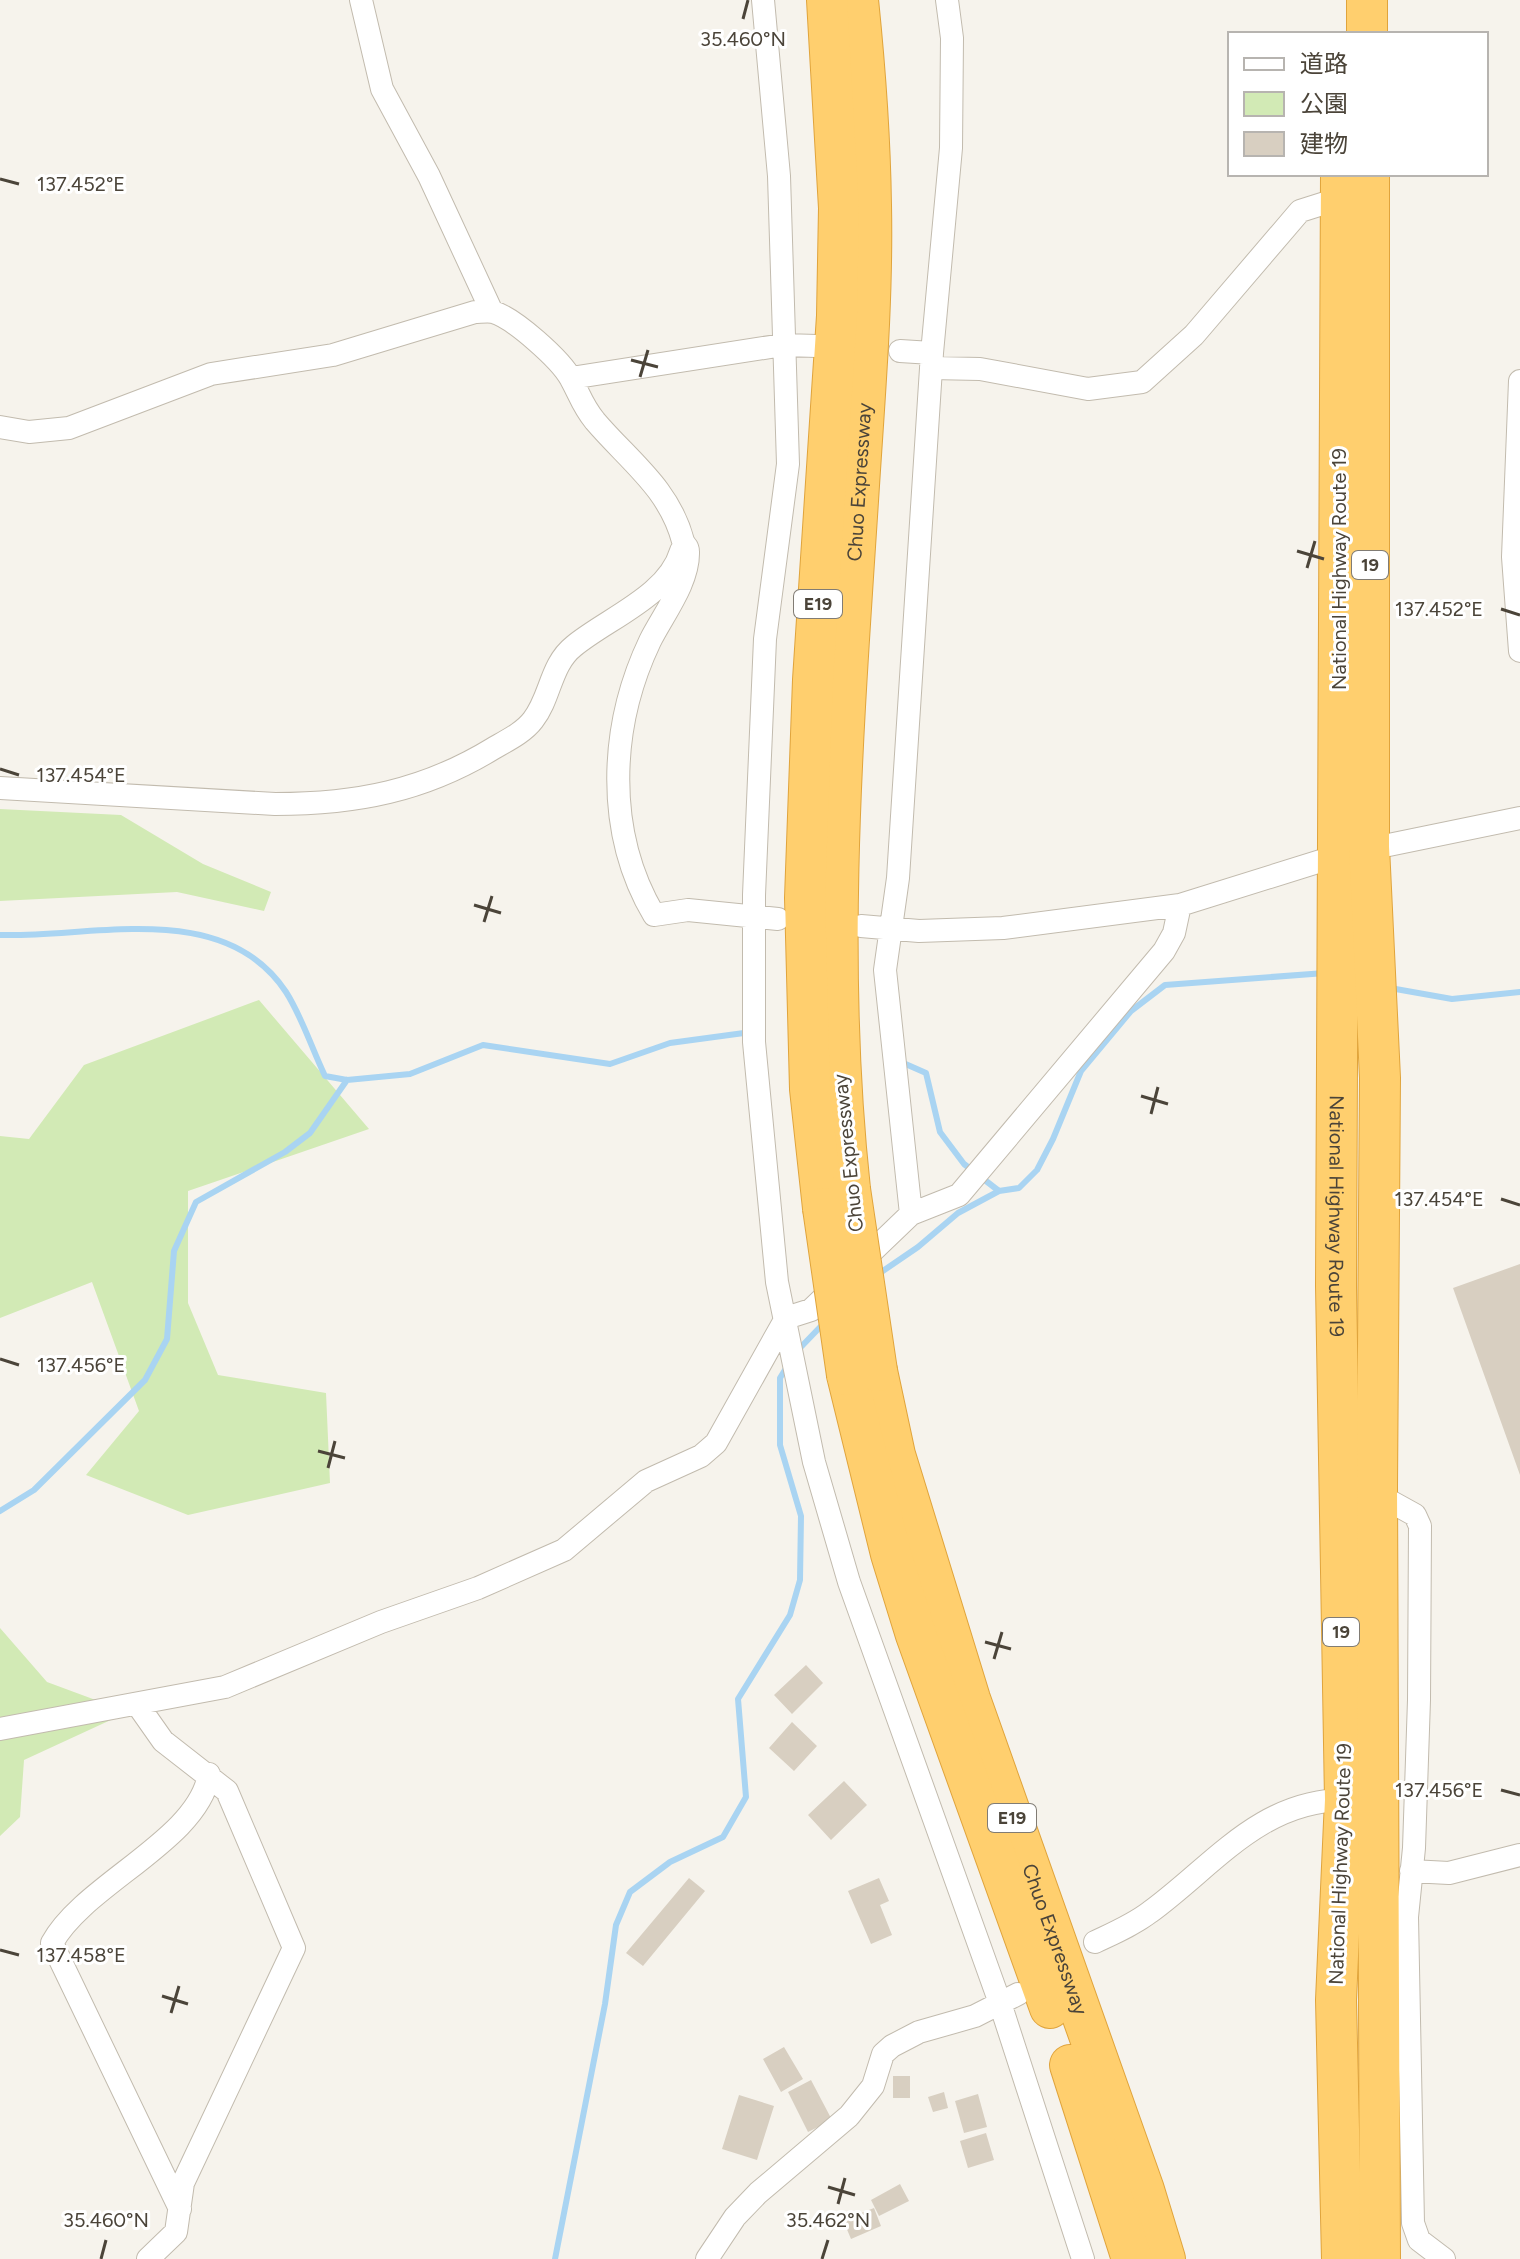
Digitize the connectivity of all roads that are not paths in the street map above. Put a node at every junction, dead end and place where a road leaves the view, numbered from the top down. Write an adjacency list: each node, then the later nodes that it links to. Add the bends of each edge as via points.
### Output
1 (361, 0): 11 (street, via 382,89)
2 (763, 0): 12 (street, via 777,134)
3 (827, 0): 30 (highway, Chuo Expressway / E19, via 839,208 837,316 805,898 810,1089)
4 (858, 0): 30 (highway, Chuo Expressway / E19, via 871,192 869,319 846,690 836,975)
5 (947, 0): 15 (street, via 951,148)
6 (1340, 0): 8 (highway)
7 (1367, 0): 9 (highway)
8 (1340, 32)
9 (1367, 32)
10 (1350, 182): 15 (street, via 1300,211 1194,335 1142,382 1088,389); 23 (highway, National Highway Route 19 / 19)
11 (492, 312): 16 (street, via 528,333); 18 (street, via 429,324 333,355 211,374 69,428 29,432)
12 (783, 345): 13 (street); 16 (street); 25 (street, via 788,464 765,639)
13 (817, 346)
14 (900, 351): 15 (street)
15 (932, 360): 28 (street, via 898,878)
16 (571, 378): 19 (street, via 580,403 663,494 683,530)
17 (1520, 381): 20 (street, via 1513,557)
18 (0, 427)
19 (683, 542): 21 (street, via 658,586 569,649 534,718 520,732 464,767 395,793 275,804); 25 (street, via 688,550 681,581 630,689 615,784 622,835 654,915 688,910)
20 (1520, 651)
21 (0, 788)
22 (1520, 818): 23 (street)
23 (1355, 851): 24 (street); 29 (highway, National Highway Route 19 / 19)
24 (1180, 905): 28 (street, via 1003,928); 31 (street, via 1164,951 989,1164 959,1195)
25 (755, 915): 26 (street); 32 (street, via 757,1074 777,1282)
26 (778, 919)
27 (861, 926): 28 (street)
28 (889, 929): 31 (street, via 885,970)
29 (1357, 955): 34 (highway, National Highway Route 19 / 19, via 1377,1006 1380,1078); 38 (highway, National Highway Route 19 / 19, via 1336,1005)
30 (836, 1198): 33 (highway, Chuo Expressway / E19, bridge)
31 (911, 1214): 32 (street, via 811,1310)
32 (787, 1326): 35 (street, via 758,1362 716,1443 701,1456 646,1481 564,1550 253,1677); 42 (street, via 814,1462 849,1582)
33 (862, 1373): 47 (highway, Chuo Expressway / E19, via 891,1554 1083,2103); 48 (highway, Chuo Expressway / E19, via 895,1455 970,1699)
34 (1377, 1494): 40 (street, via 1415,1515 1420,1526); 50 (highway, National Highway Route 19 / 19)
35 (137, 1704): 36 (street); 37 (street, via 163,1741)
36 (0, 1729)
37 (209, 1774): 43 (street, via 227,1791 294,1948 183,2183); 43 (street, via 202,1799 164,1840 63,1922 52,1943)
38 (1345, 1800): 41 (street, via 1304,1806 1256,1826 1149,1913); 49 (highway, National Highway Route 19 / 19, via 1336,2000)
39 (1520, 1855): 40 (street, via 1449,1873)
40 (1411, 1871): 51 (street, via 1407,1917 1413,2223 1419,2240)
41 (1095, 1942)
42 (1009, 1998): 45 (street, via 892,2046 883,2054 873,2086 849,2116 750,2201); 46 (street)
43 (180, 2209): 44 (street, via 176,2232)
44 (148, 2259)
45 (707, 2259)
46 (1083, 2259)
47 (1132, 2259)
48 (1165, 2259)
49 (1342, 2259)
50 (1380, 2259)
51 (1444, 2259)

